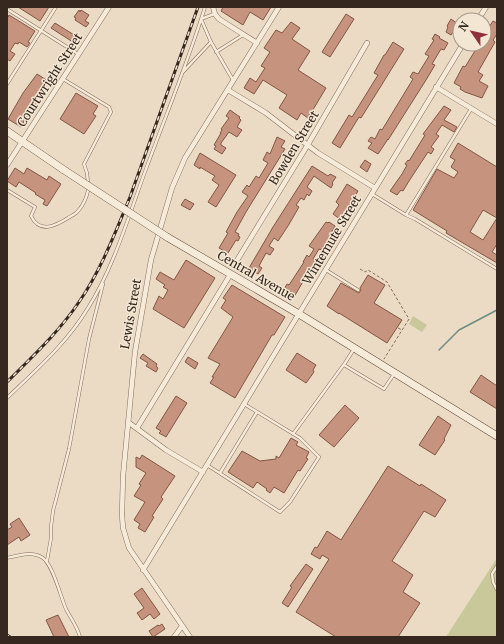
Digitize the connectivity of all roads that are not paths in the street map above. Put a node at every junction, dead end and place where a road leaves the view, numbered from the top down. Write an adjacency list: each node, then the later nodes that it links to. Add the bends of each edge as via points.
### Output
1 (56, 7): 9 (lane)
2 (109, 7): 16 (street, Courtwright Street)
3 (205, 7): 8 (lane)
4 (213, 7): 7 (street)
5 (279, 7): 12 (street, Lewis Street)
6 (7, 9): 9 (lane)
7 (215, 14): 8 (lane); 10 (street)
8 (201, 19): 11 (lane); 17 (lane)
9 (41, 30): 16 (lane); 20 (lane)
10 (244, 35): 12 (street); 14 (lane)
11 (211, 42): 14 (lane); 17 (lane)
12 (257, 43): 19 (street, Lewis Street)
13 (367, 43): 27 (street, Bowden Street)
14 (216, 52): 19 (lane)
15 (458, 52): 21 (street, Wintemute Street)
16 (78, 54): 18 (street, Courtwright Street)
17 (181, 74): 37 (lane)
18 (63, 78): 26 (street, Courtwright Street); 30 (lane, via 109,107 111,112 84,164 88,193 79,210 48,228 34,222 31,216 35,207)
19 (234, 81): 22 (street, Lewis Street)
20 (7, 84)
21 (436, 87): 23 (street); 29 (street, Wintemute Street)
22 (228, 90): 27 (street, via 266,113); 46 (street, Lewis Street, via 185,158 172,188 151,260 135,352)
23 (472, 109): 24 (street); 32 (lane)
24 (497, 124)
25 (7, 131): 26 (main road, Central Avenue)
26 (22, 141): 28 (street, Courtwright Street); 36 (main road, Central Avenue, bridge)
27 (307, 146): 29 (street); 33 (street, Bowden Street)
28 (7, 165)
29 (375, 188): 31 (street, Wintemute Street)
30 (7, 190)
31 (371, 194): 32 (lane); 35 (street, Wintemute Street)
32 (406, 215): 34 (lane)
33 (236, 262)
34 (497, 269)
35 (326, 270): 38 (lane); 39 (street, Wintemute Street)
36 (230, 275): 39 (main road, Central Avenue); 47 (street)
37 (104, 279): 43 (lane, via 72,332); 54 (lane, via 69,449 53,511)
38 (358, 290)
39 (299, 314): 40 (main road, Central Avenue); 44 (street, Wintemute Street)
40 (354, 348): 41 (lane); 42 (main road, Central Avenue)
41 (344, 364): 42 (lane, via 384,389); 48 (lane)
42 (394, 373): 49 (main road, Central Avenue)
43 (7, 398)
44 (244, 404): 45 (lane); 50 (street, Wintemute Street)
45 (257, 412): 48 (lane); 52 (lane)
46 (128, 422): 47 (street); 56 (street, Lewis Street, via 123,476 123,528 129,548)
47 (137, 428): 51 (street)
48 (293, 434): 52 (lane, via 319,457 290,502 280,512)
49 (497, 436)
50 (207, 465): 51 (street, Wintemute Street); 52 (lane)
51 (202, 472): 56 (street, Wintemute Street)
52 (220, 473)
53 (7, 558): 54 (lane, via 29,554)
54 (46, 561): 59 (lane)
55 (497, 566): 57 (lane, via 492,574)
56 (143, 570): 58 (street, Lewis Street)
57 (497, 590)
58 (182, 626): 60 (street); 61 (street, Lewis Street)
59 (80, 637)
60 (174, 637)
61 (190, 637)

